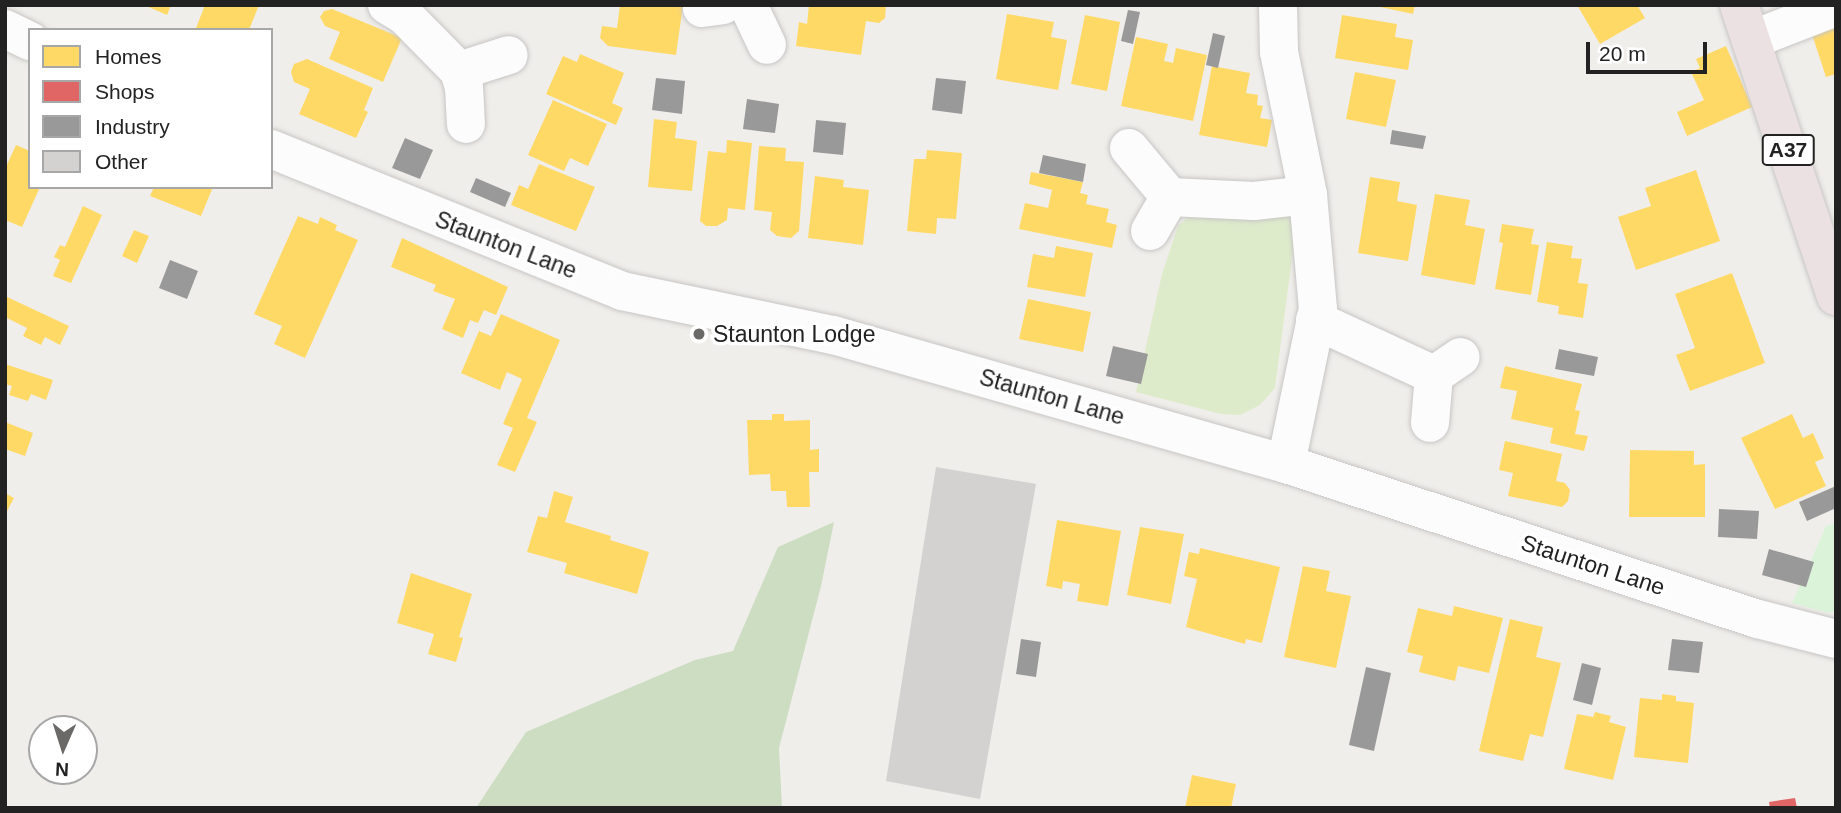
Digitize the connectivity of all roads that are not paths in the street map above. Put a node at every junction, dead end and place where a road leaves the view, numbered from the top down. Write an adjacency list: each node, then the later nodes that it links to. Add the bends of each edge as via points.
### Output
1 (387, 5): 10 (street, via 405,16)
2 (748, 5): 8 (street)
3 (1278, 5): 14 (street, via 1279,52)
4 (1836, 7): 5 (street)
5 (1745, 22): 17 (highway, A37)
6 (5, 29): 7 (street)
7 (28, 40)
8 (766, 45)
9 (509, 55): 10 (street)
10 (459, 71): 11 (street)
11 (466, 124)
12 (1129, 148): 15 (street)
13 (273, 150): 20 (street, Staunton Lane, via 622,291 833,335)
14 (1308, 195): 15 (street, via 1254,201); 18 (street, via 1318,309)
15 (1170, 197): 16 (street)
16 (1150, 231)
17 (1836, 296)
18 (1315, 320): 19 (street, via 1448,366); 20 (street)
19 (1430, 423)
20 (1286, 464): 21 (street, Staunton Lane, via 1758,619)
21 (1836, 639)

